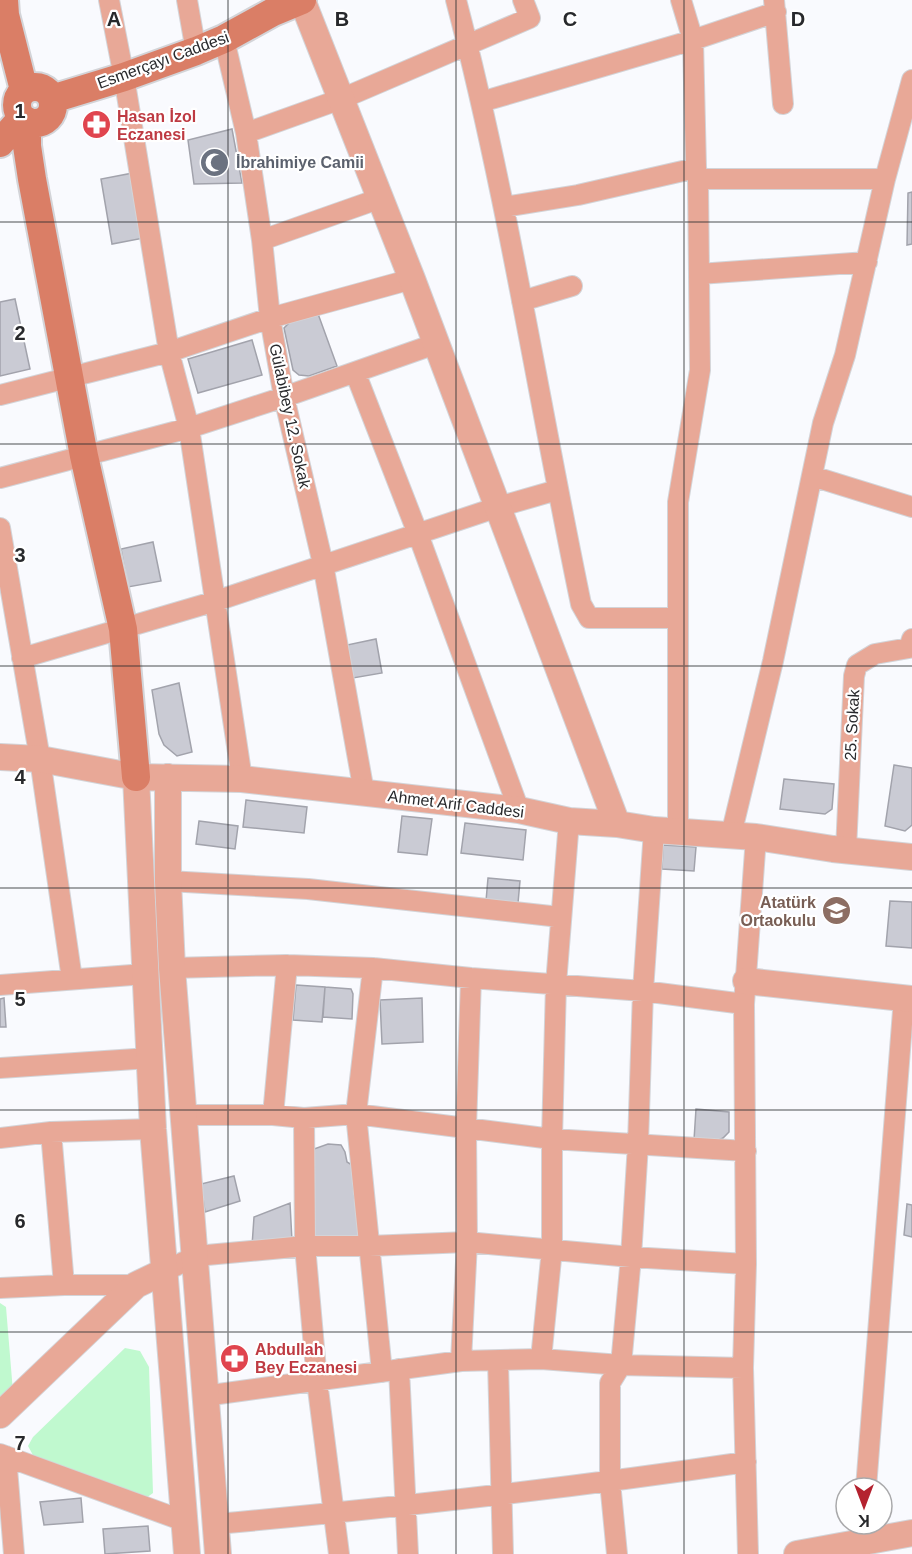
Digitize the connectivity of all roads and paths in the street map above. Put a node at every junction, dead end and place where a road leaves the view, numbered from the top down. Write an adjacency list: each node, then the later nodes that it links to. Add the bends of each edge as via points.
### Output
1 (109, 0): 14 (street)
2 (187, 0): 13 (street)
3 (302, 0): 7 (main road, Esmerçayı Caddesi); 18 (street)
4 (456, 0): 12 (street)
5 (523, 0): 12 (street, via 530,18)
6 (681, 0): 11 (street)
7 (272, 6): 10 (main road, Esmerçayı Caddesi)
8 (775, 6): 11 (street); 20 (street)
9 (3, 11): 16 (main road)
10 (224, 39): 13 (main road, Esmerçayı Caddesi); 22 (street, Gülabibey 12. Sokak)
11 (693, 40): 19 (street); 24 (street)
12 (468, 45): 18 (street); 19 (street)
13 (196, 51): 14 (main road, Esmerçayı Caddesi)
14 (124, 77): 17 (main road, Esmerçayı Caddesi); 36 (street)
15 (912, 80): 25 (street)
16 (24, 90): 17 (main road, via 43,88); 21 (main road, via 16,104)
17 (52, 99): 21 (main road, via 53,107 44,121)
18 (341, 99): 22 (street); 26 (street)
19 (481, 102): 27 (street)
20 (783, 104)
21 (25, 120): 23 (main road); 38 (main road, via 32,179)
22 (246, 134): 28 (street, Gülabibey 12. Sokak)
23 (0, 143)
24 (697, 173): 25 (street); 27 (street); 30 (street)
25 (885, 179): 29 (street)
26 (381, 198): 28 (street); 31 (street)
27 (504, 207): 33 (street)
28 (262, 240): 34 (street, Gülabibey 12. Sokak)
29 (867, 262): 30 (street); 43 (street)
30 (699, 274): 52 (street, via 700,370 678,502)
31 (412, 279): 34 (street); 35 (street)
32 (572, 285): 33 (street)
33 (522, 301): 45 (street)
34 (270, 318): 36 (street); 40 (street, Gülabibey 12. Sokak)
35 (435, 344): 37 (street); 46 (street)
36 (169, 352): 38 (street); 41 (street)
37 (355, 372): 40 (street); 49 (street)
38 (71, 378): 39 (street); 42 (main road)
39 (0, 395)
40 (285, 397): 41 (street); 50 (street, Gülabibey 12. Sokak)
41 (189, 428): 42 (street); 51 (street)
42 (84, 456): 44 (street); 53 (main road)
43 (812, 477): 47 (street); 66 (street)
44 (0, 478)
45 (557, 490): 46 (street); 52 (street, via 581,604 589,618)
46 (498, 507): 49 (street); 64 (street)
47 (912, 507)
48 (0, 528): 55 (street)
49 (418, 534): 50 (street); 62 (street)
50 (323, 564): 51 (street); 61 (street, Gülabibey 12. Sokak)
51 (216, 601): 53 (street); 60 (street)
52 (678, 618): 65 (street)
53 (123, 628): 55 (street); 58 (main road)
54 (912, 639): 68 (street, 25. Sokak, via 909,648 875,654 857,665)
55 (22, 658): 57 (street)
56 (0, 757): 57 (street, Ahmet Arif Caddesi)
57 (40, 759): 58 (street, Ahmet Arif Caddesi); 77 (street)
58 (136, 777): 59 (street, Ahmet Arif Caddesi); 75 (street)
59 (168, 777): 60 (street, Ahmet Arif Caddesi); 70 (street)
60 (243, 779): 61 (street, Ahmet Arif Caddesi)
61 (364, 792): 62 (street, Ahmet Arif Caddesi)
62 (519, 810): 63 (street, Ahmet Arif Caddesi)
63 (569, 821): 64 (street, Ahmet Arif Caddesi); 71 (street)
64 (617, 824): 65 (street, Ahmet Arif Caddesi)
65 (666, 831): 66 (street, Ahmet Arif Caddesi); 80 (street)
66 (731, 835): 67 (street, Ahmet Arif Caddesi)
67 (756, 837): 68 (street, Ahmet Arif Caddesi); 81 (street)
68 (846, 850): 69 (street, Ahmet Arif Caddesi)
69 (912, 857)
70 (168, 880): 71 (street, via 308,889); 73 (street)
71 (560, 917): 78 (street)
72 (288, 965): 73 (street); 74 (street); 85 (street)
73 (172, 968): 87 (street)
74 (373, 968): 76 (street); 86 (street)
75 (145, 974): 77 (street); 83 (street)
76 (471, 978): 78 (street); 89 (street)
77 (72, 979): 79 (street)
78 (556, 984): 80 (street); 93 (street)
79 (0, 985)
80 (643, 991): 81 (street); 94 (street)
81 (745, 993): 82 (street); 95 (street)
82 (908, 998): 118 (street)
83 (150, 1058): 84 (street); 90 (street)
84 (0, 1068)
85 (273, 1114): 87 (street); 88 (street)
86 (357, 1114): 88 (street); 89 (street); 98 (street)
87 (184, 1115): 100 (street)
88 (304, 1118): 97 (street)
89 (466, 1128): 93 (street); 96 (street)
90 (153, 1129): 91 (street); 103 (street)
91 (51, 1132): 92 (street); 104 (street)
92 (0, 1138)
93 (552, 1139): 94 (street); 99 (street)
94 (638, 1144): 95 (street); 101 (street)
95 (746, 1151): 102 (street)
96 (467, 1242): 98 (street); 99 (street); 108 (street)
97 (305, 1246): 98 (street); 100 (street); 113 (street)
98 (369, 1246): 112 (street)
99 (552, 1249): 101 (street); 107 (street)
100 (196, 1256): 103 (street); 114 (street)
101 (631, 1257): 102 (street); 110 (street)
102 (746, 1264): 111 (street)
103 (163, 1272): 105 (street); 123 (street)
104 (64, 1285): 105 (street); 106 (street)
105 (136, 1286): 115 (street)
106 (0, 1288)
107 (541, 1359): 109 (street); 110 (street)
108 (461, 1361): 109 (street); 112 (street)
109 (498, 1361): 120 (street)
110 (621, 1365): 111 (street); 119 (street, via 610,1383)
111 (743, 1368): 117 (street)
112 (391, 1371): 113 (street); 121 (street)
113 (317, 1381): 114 (street); 122 (street)
114 (204, 1396): 124 (street)
115 (0, 1415)
116 (3, 1455): 123 (street); 127 (street)
117 (746, 1462): 119 (street); 134 (street)
118 (867, 1476)
119 (610, 1482): 120 (street); 133 (street)
120 (500, 1495): 121 (street); 132 (street)
121 (406, 1505): 122 (street); 131 (street)
122 (333, 1514): 124 (street); 130 (street)
123 (184, 1521): 128 (street)
124 (216, 1524): 129 (street)
125 (912, 1533): 126 (street)
126 (861, 1540): 135 (street)
127 (14, 1554)
128 (187, 1554)
129 (218, 1554)
130 (339, 1554)
131 (408, 1554)
132 (502, 1554)
133 (617, 1554)
134 (748, 1554)
135 (797, 1554)

